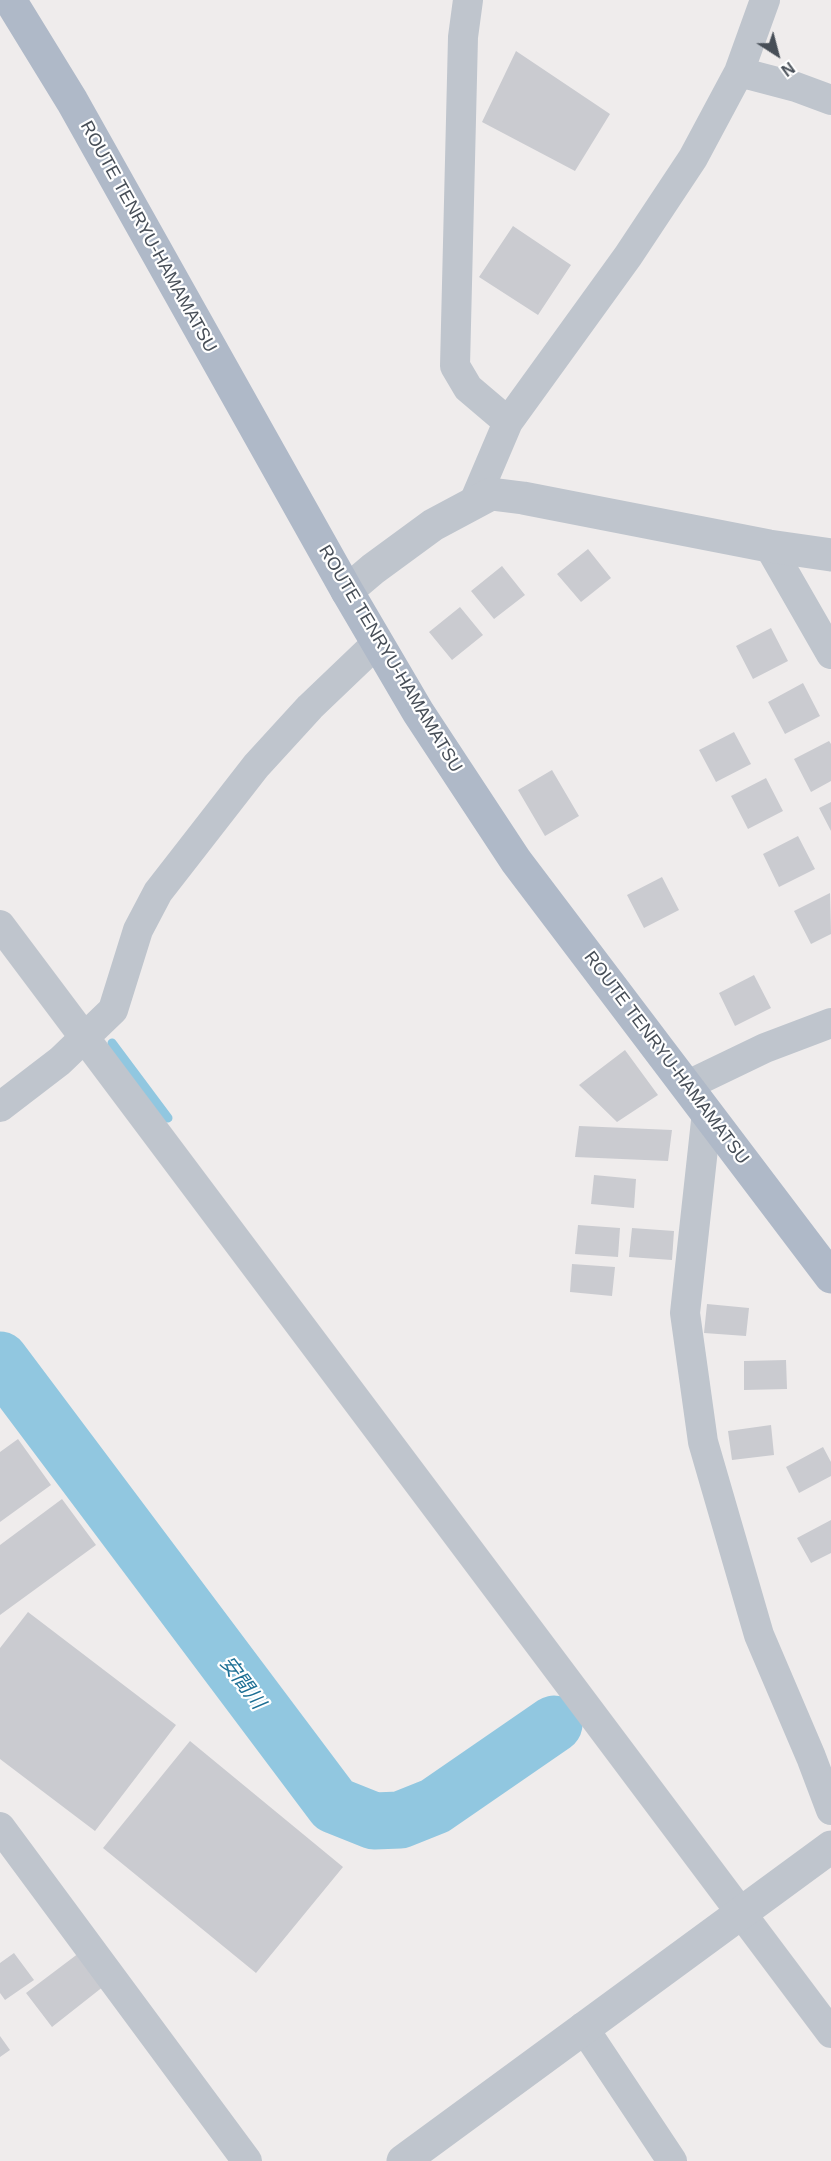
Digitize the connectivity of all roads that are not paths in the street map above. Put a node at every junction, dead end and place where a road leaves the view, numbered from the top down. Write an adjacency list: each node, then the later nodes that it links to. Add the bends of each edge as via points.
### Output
1 (10, 0): 10 (main road, ROUTE TENRYU-HAMAMATSU, via 72,101)
2 (468, 0): 6 (street, via 462,37 455,366 468,388)
3 (765, 0): 4 (street)
4 (739, 72): 5 (street); 6 (street, via 687,168)
5 (831, 100)
6 (508, 422): 7 (street)
7 (474, 502): 8 (street, via 491,494 523,498); 10 (street, via 433,525)
8 (769, 546): 9 (street); 12 (street)
9 (831, 555)
10 (347, 591): 11 (main road, ROUTE TENRYU-HAMAMATSU)
11 (378, 642): 15 (street, via 255,766 158,892 138,930 113,1010); 16 (main road, ROUTE TENRYU-HAMAMATSU, via 418,712 516,861)
12 (831, 654)
13 (0, 925): 15 (street)
14 (831, 1023): 16 (street, via 765,1048)
15 (85, 1038): 17 (street); 23 (street)
16 (686, 1086): 18 (main road, ROUTE TENRYU-HAMAMATSU)
17 (0, 1107)
18 (707, 1112): 19 (main road, ROUTE TENRYU-HAMAMATSU); 20 (street, via 685,1313 703,1442 759,1635)
19 (831, 1277)
20 (831, 1810)
21 (0, 1827): 26 (street)
22 (831, 1847): 23 (street)
23 (740, 1915): 24 (street); 25 (street)
24 (583, 2027): 27 (street); 28 (street)
25 (831, 2033)
26 (247, 2161)
27 (403, 2161)
28 (672, 2161)

